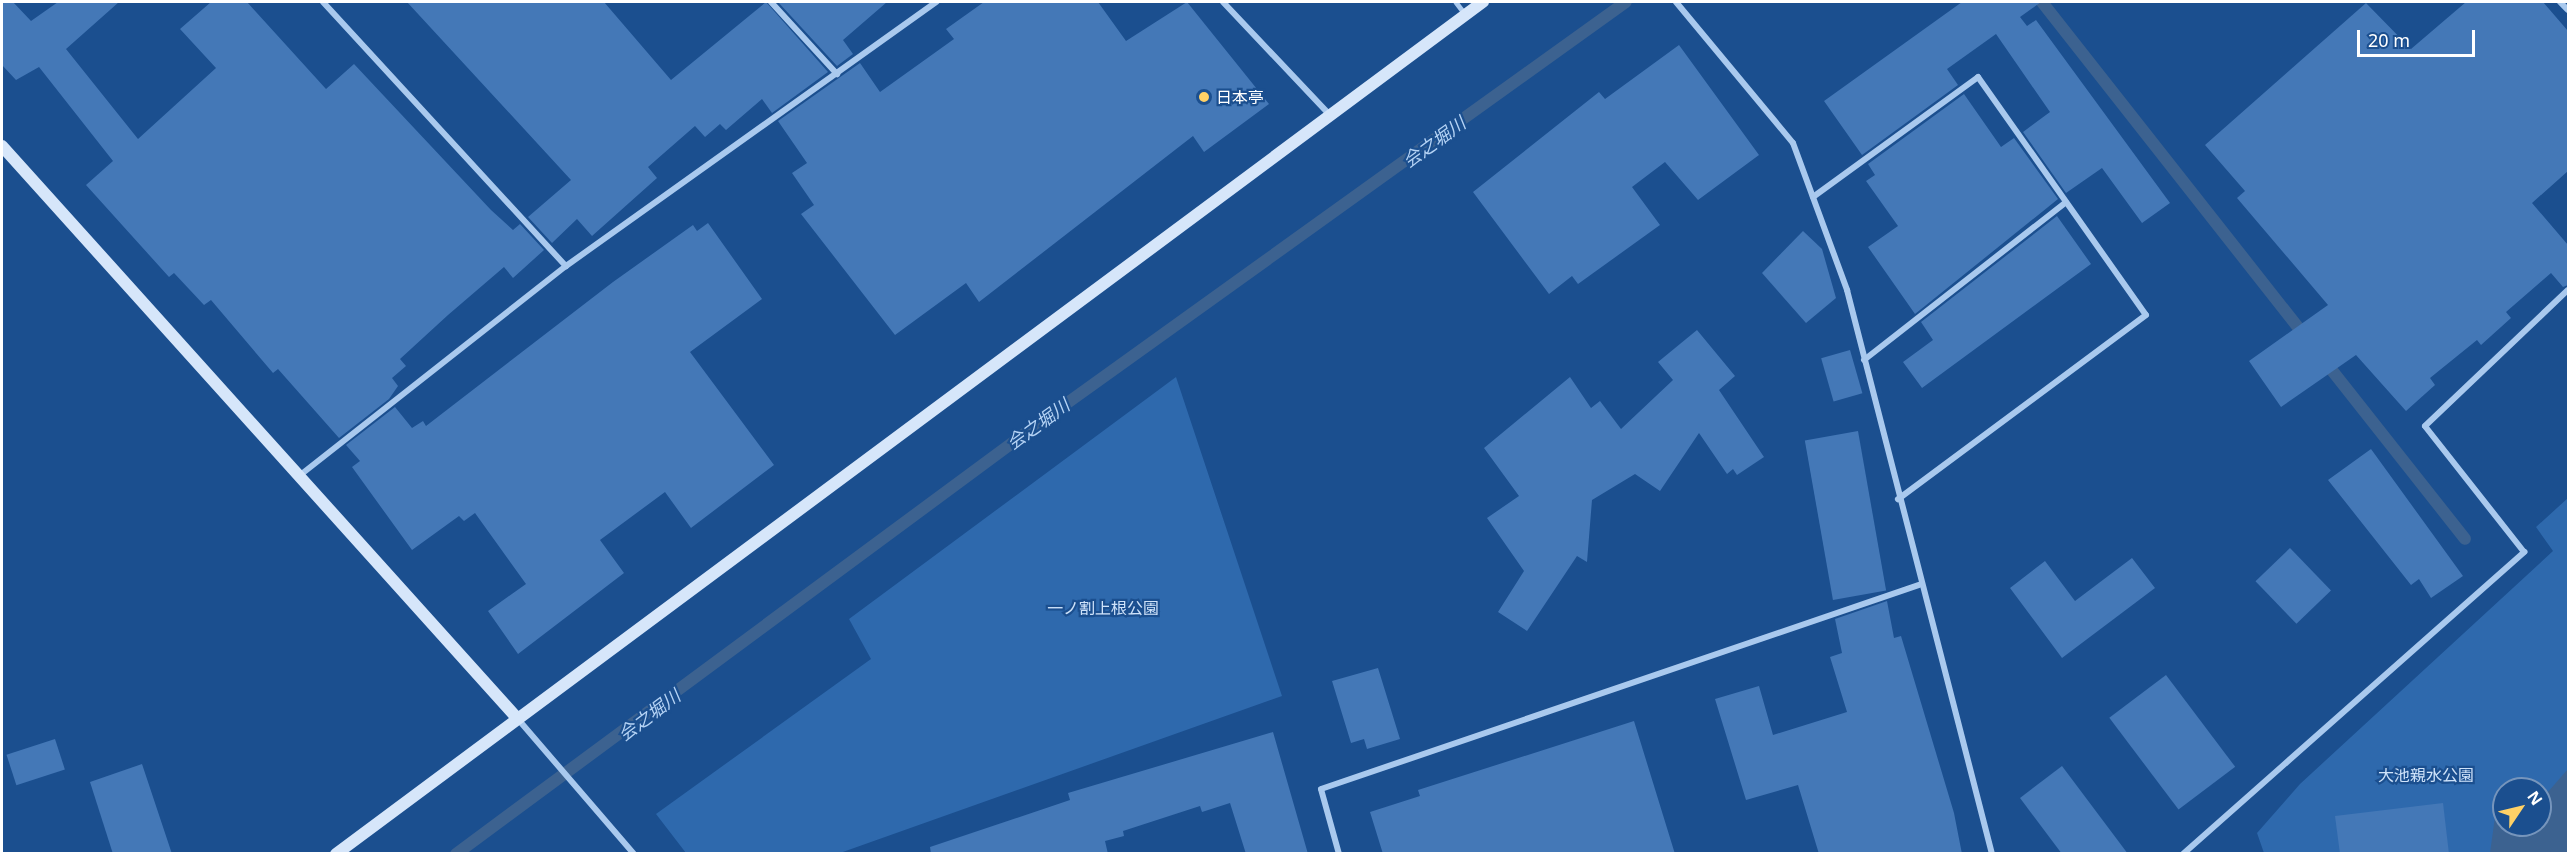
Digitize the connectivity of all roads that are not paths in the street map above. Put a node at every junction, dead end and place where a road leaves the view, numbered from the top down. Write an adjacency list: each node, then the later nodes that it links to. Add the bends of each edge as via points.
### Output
1 (323, 2): 16 (street)
2 (771, 2): 11 (street)
3 (936, 2): 11 (street)
4 (1223, 2): 12 (street)
5 (1456, 2): 10 (lane)
6 (1483, 2): 10 (street)
7 (1676, 2): 14 (street, via 1792,143)
8 (2560, 2): 9 (street)
9 (2568, 10)
10 (1465, 14): 12 (street)
11 (837, 75): 16 (street)
12 (1329, 114): 22 (street)
13 (2, 146): 19 (street)
14 (1813, 197): 15 (street, via 1978,77); 18 (street, via 1847,290)
15 (2066, 202): 18 (street); 20 (street, via 2146,315)
16 (566, 266): 19 (street)
17 (2568, 290): 27 (street, via 2425,426 2524,552)
18 (1864, 360): 20 (street)
19 (299, 476): 22 (street)
20 (1898, 499): 21 (street)
21 (1919, 585): 25 (street, via 1321,789); 26 (street)
22 (517, 718): 23 (street); 24 (street)
23 (336, 854)
24 (634, 854)
25 (1339, 854)
26 (1992, 854)
27 (2183, 854)

